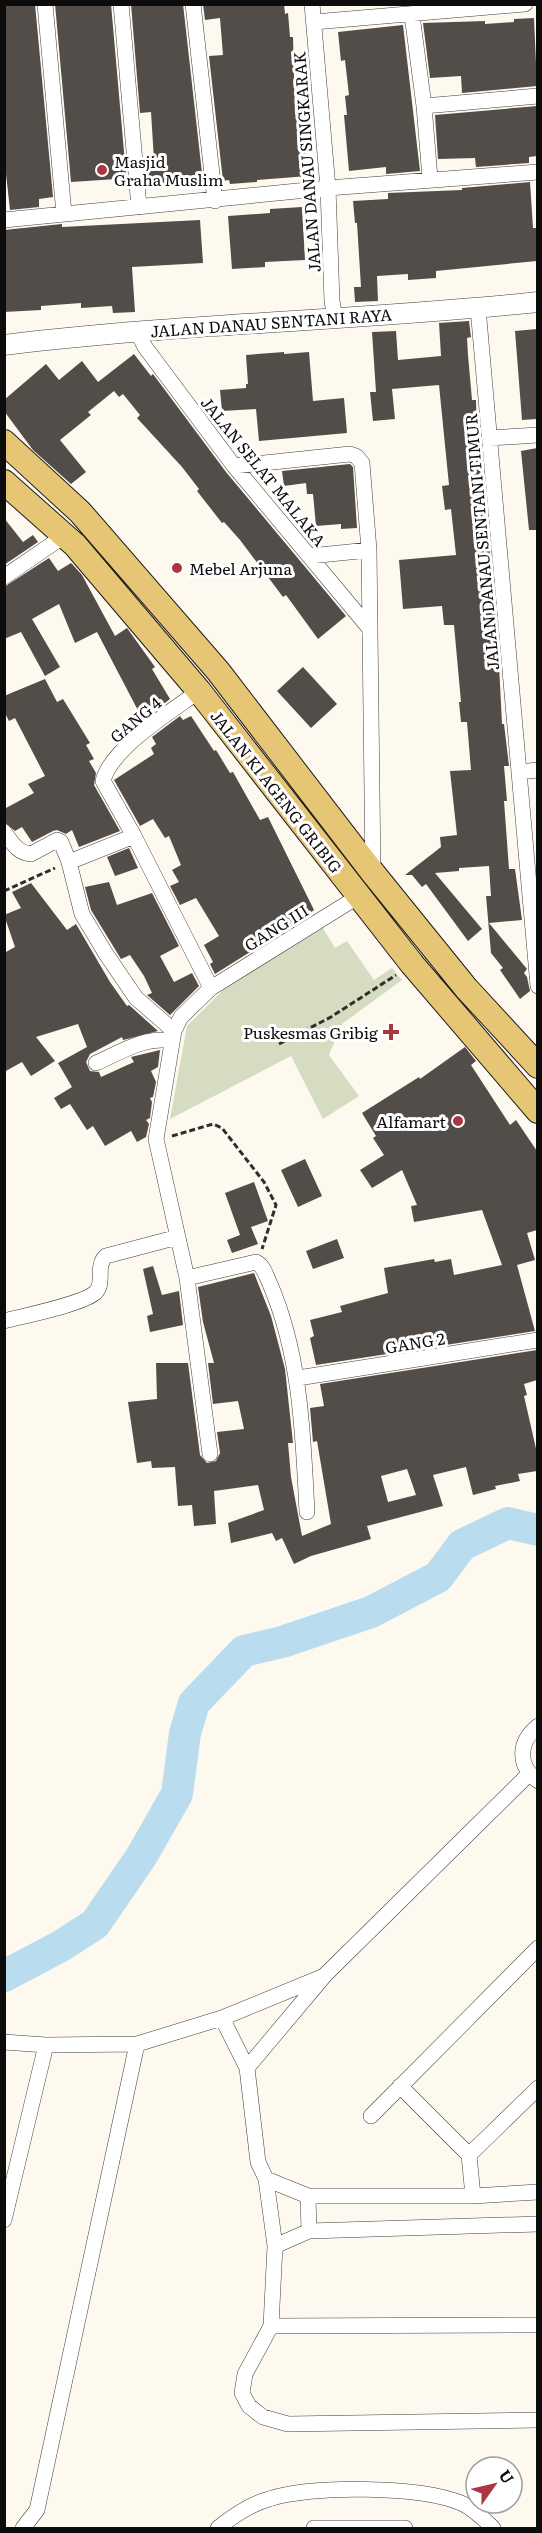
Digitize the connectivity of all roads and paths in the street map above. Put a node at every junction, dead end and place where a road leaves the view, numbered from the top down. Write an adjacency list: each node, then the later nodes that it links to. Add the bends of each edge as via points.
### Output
1 (45, 4): 16 (street)
2 (121, 4): 15 (street)
3 (194, 4): 14 (street)
4 (312, 4): 8 (street, JALAN DANAU SINGKARAK)
5 (525, 4): 6 (street)
6 (482, 6): 7 (street)
7 (412, 15): 8 (street); 10 (street)
8 (314, 22): 13 (street, JALAN DANAU SINGKARAK)
9 (537, 96): 10 (street)
10 (424, 105): 12 (street)
11 (537, 172): 12 (street)
12 (430, 178): 13 (street)
13 (328, 188): 14 (street); 20 (street, JALAN DANAU SINGKARAK)
14 (215, 201): 15 (street)
15 (139, 207): 16 (street)
16 (64, 214): 17 (street)
17 (4, 220)
18 (537, 302): 19 (street, JALAN DANAU SENTANI RAYA)
19 (478, 308): 20 (street, JALAN DANAU SENTANI RAYA); 24 (street, JALAN DANAU SENTANI TIMUR)
20 (335, 318): 21 (street, JALAN DANAU SENTANI RAYA)
21 (136, 330): 22 (street, JALAN DANAU SENTANI RAYA); 26 (street, JALAN SELAT MALAKA)
22 (4, 345)
23 (537, 435): 24 (street)
24 (490, 438): 35 (street, JALAN DANAU SENTANI TIMUR)
25 (4, 442): 39 (main road, JALAN KI AGENG GRIBIG, via 80,512 218,671)
26 (234, 466): 29 (street, via 356,456 362,463); 30 (street, JALAN SELAT MALAKA)
27 (4, 482): 28 (main road, JALAN KI AGENG GRIBIG)
28 (64, 536): 31 (street); 33 (main road, JALAN KI AGENG GRIBIG)
29 (369, 550): 30 (street); 32 (street)
30 (310, 556): 32 (street, JALAN SELAT MALAKA)
31 (4, 577)
32 (370, 629): 39 (street)
33 (199, 691): 37 (street, GANG 4, via 133,742 110,766 103,782); 41 (main road, JALAN KI AGENG GRIBIG)
34 (537, 770): 35 (street)
35 (519, 772): 43 (street, JALAN DANAU SENTANI TIMUR)
36 (4, 832): 38 (street, via 18,848 31,854 60,841)
37 (134, 836): 38 (street); 44 (street)
38 (69, 862): 40 (path); 45 (street, via 82,914 136,998)
39 (373, 873): 48 (main road, JALAN KI AGENG GRIBIG, via 466,988)
40 (4, 891)
41 (359, 896): 42 (main road, JALAN KI AGENG GRIBIG); 44 (street, GANG III)
42 (412, 964): 46 (path, via 331,1017); 49 (main road, JALAN KI AGENG GRIBIG)
43 (537, 986)
44 (211, 988): 45 (street, GANG III, via 181,1017)
45 (173, 1036): 47 (street, via 141,1042); 50 (street)
46 (279, 1044)
47 (96, 1063)
48 (537, 1066)
49 (537, 1111)
50 (159, 1121): 51 (street, via 156,1139); 52 (path, via 167,1137 213,1124 222,1128 264,1182 276,1205)
51 (178, 1237): 53 (street); 54 (street, via 106,1256 100,1263 99,1287 93,1294)
52 (257, 1262): 53 (street); 56 (street, via 278,1302)
53 (187, 1278): 57 (street)
54 (4, 1322)
55 (537, 1340): 56 (street, GANG 2)
56 (298, 1378): 58 (street)
57 (210, 1454)
58 (307, 1512)
59 (537, 1726): 60 (street, via 529,1733 522,1753 523,1764)
60 (533, 1777): 62 (street)
61 (537, 1948): 68 (street)
62 (325, 1976): 63 (street); 67 (street)
63 (222, 2018): 65 (street); 67 (street)
64 (4, 2042): 66 (street)
65 (137, 2044): 66 (street); 83 (street, via 37,2510)
66 (46, 2045): 76 (street)
67 (247, 2068): 72 (street, via 258,2162)
68 (400, 2086): 70 (street); 71 (street)
69 (537, 2088): 71 (street)
70 (371, 2116)
71 (469, 2155): 75 (street)
72 (266, 2180): 74 (street); 79 (street)
73 (537, 2192): 75 (street)
74 (308, 2196): 75 (street); 78 (street)
75 (473, 2196)
76 (4, 2220)
77 (537, 2224): 78 (street)
78 (309, 2230): 79 (street)
79 (275, 2246): 81 (street)
80 (537, 2325): 81 (street)
81 (271, 2326): 82 (street, via 245,2374 242,2393 249,2406 263,2417 288,2424)
82 (537, 2420)
83 (23, 2529)
84 (218, 2529): 87 (street, via 238,2513 269,2499 309,2492 397,2490 434,2494 463,2504)
85 (314, 2529): 86 (street)
86 (405, 2529)
87 (494, 2529)

